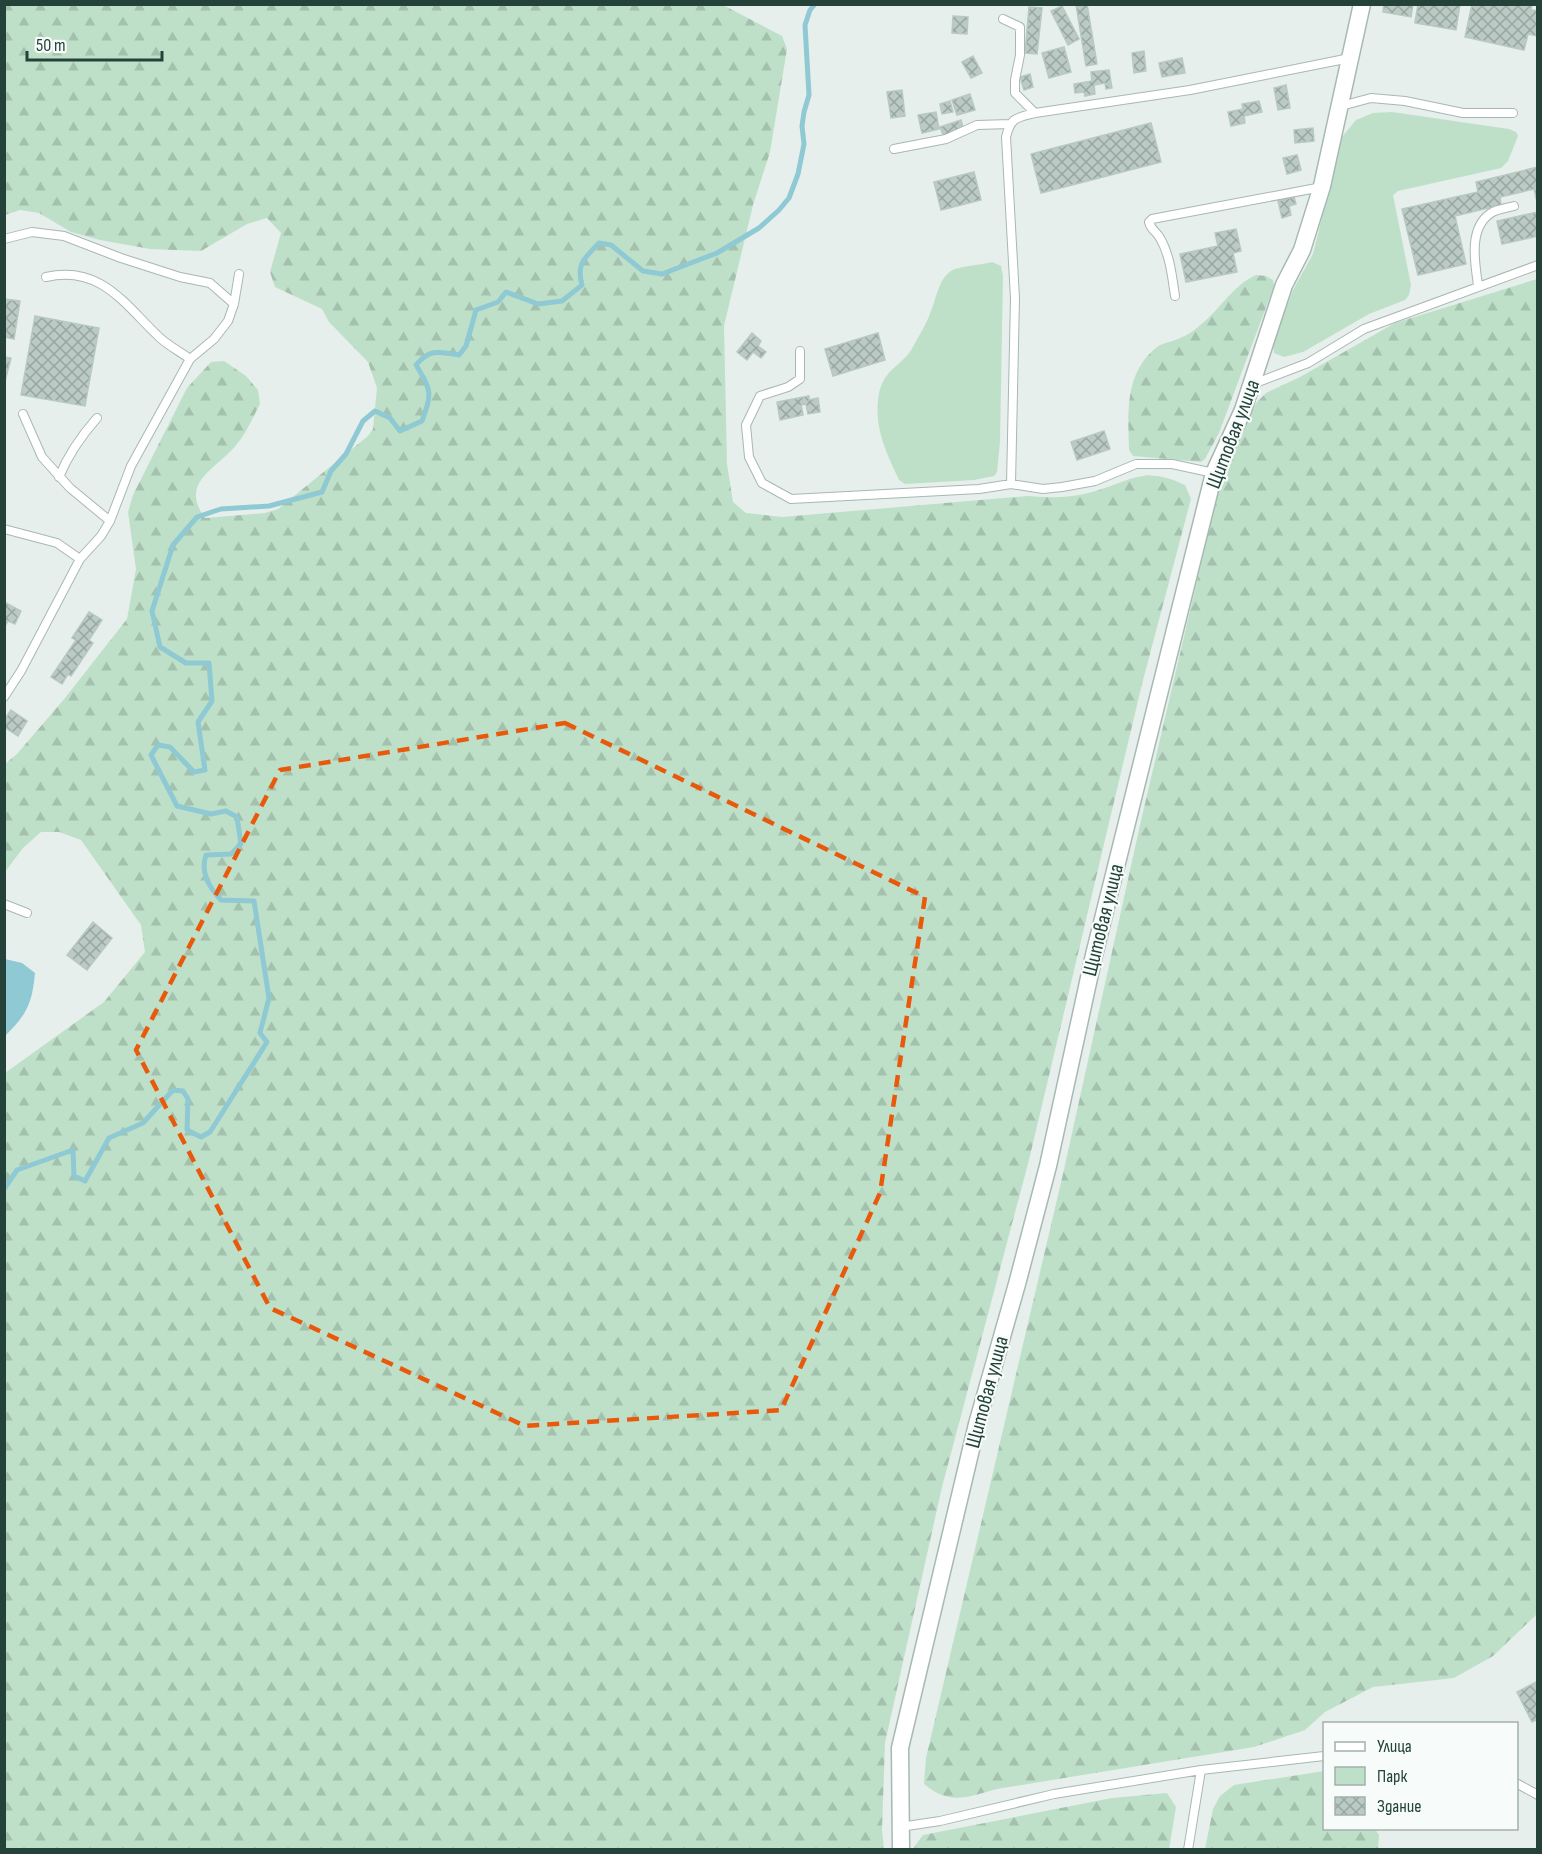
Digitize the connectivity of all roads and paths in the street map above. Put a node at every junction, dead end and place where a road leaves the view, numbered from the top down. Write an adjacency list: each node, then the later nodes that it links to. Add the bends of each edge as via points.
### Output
1 (1362, 4): 3 (street, Щитовая улица)
2 (1003, 19): 5 (lane, via 1020,27 1015,93)
3 (1350, 58): 4 (street, Щитовая улица); 5 (lane, via 1190,90)
4 (1341, 106): 6 (lane, via 1371,98 1463,113); 9 (street, Щитовая улица)
5 (1035, 113): 7 (lane, via 1016,118)
6 (1513, 113)
7 (1010, 124): 8 (lane, via 977,125 946,140); 25 (lane, via 1006,137 1015,298)
8 (894, 149)
9 (1322, 186): 16 (lane, via 1152,219 1151,229 1169,259); 20 (street, Щитовая улица)
10 (1514, 206): 15 (lane, via 1492,212 1479,229 1475,238)
11 (4, 239): 17 (lane, via 32,232 64,236 180,277 210,283)
12 (1538, 265): 15 (lane)
13 (239, 274): 17 (lane)
14 (46, 277): 19 (lane, via 82,275 99,283 124,301 158,337)
15 (1478, 285): 20 (lane, via 1364,329 1308,363)
16 (1175, 296)
17 (234, 304): 19 (lane, via 228,321 214,339)
18 (800, 351): 25 (lane, via 800,379 760,396 746,424 748,457 762,483 791,499)
19 (190, 359): 26 (lane, via 131,466)
20 (1252, 384): 23 (street, Щитовая улица)
21 (23, 414): 24 (lane, via 42,457)
22 (98, 417): 24 (lane)
23 (1214, 473): 25 (lane, via 1172,464 1136,465 1095,481 1062,487 1043,489); 36 (street, Щитовая улица, via 1097,944 1048,1166 977,1424 900,1748)
24 (58, 477): 26 (lane)
25 (1011, 484)
26 (110, 521): 28 (lane)
27 (4, 529): 28 (lane, via 57,543)
28 (80, 559): 29 (lane)
29 (4, 697)
30 (4, 904): 31 (lane)
31 (27, 913)
32 (1323, 1756): 33 (lane)
33 (1201, 1770): 36 (lane, via 1054,1794); 38 (lane)
34 (1518, 1784): 35 (lane)
35 (1538, 1795)
36 (900, 1827): 37 (street, Щитовая улица)
37 (901, 1850)
38 (1188, 1850)

